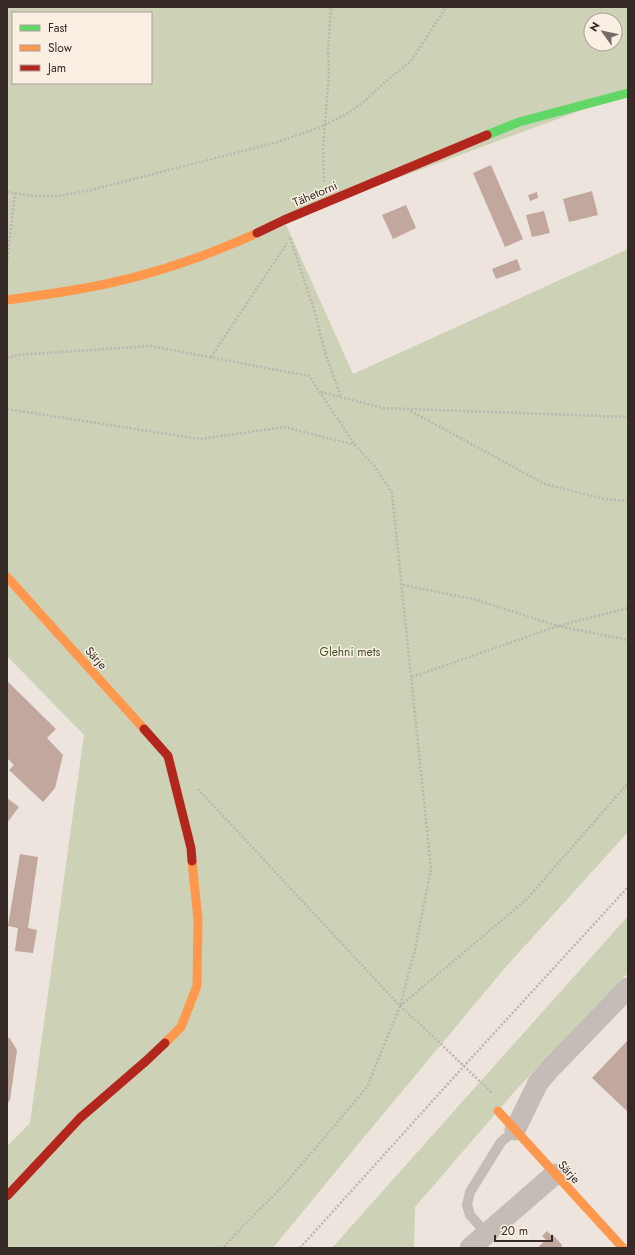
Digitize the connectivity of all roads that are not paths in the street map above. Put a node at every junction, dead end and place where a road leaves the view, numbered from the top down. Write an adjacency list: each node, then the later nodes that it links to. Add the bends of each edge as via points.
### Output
1 (628, 93): 2 (street, Tähetorni, via 518,122 228,246 145,274 75,290)
2 (7, 300)
3 (7, 577): 8 (street, Särje, via 168,756 191,848 198,920 197,986 181,1027 80,1118)
4 (628, 988): 6 (street, via 538,1083)
5 (498, 1111): 6 (street, Särje)
6 (516, 1130): 7 (street, Särje); 9 (lane, via 501,1142 470,1192 467,1205 470,1215)
7 (555, 1174): 9 (street); 11 (street, Särje)
8 (7, 1196)
9 (486, 1233): 10 (street)
10 (470, 1248)
11 (623, 1248)

